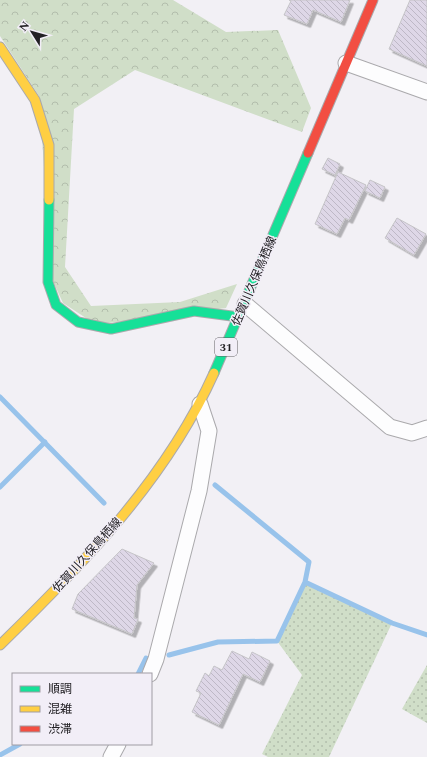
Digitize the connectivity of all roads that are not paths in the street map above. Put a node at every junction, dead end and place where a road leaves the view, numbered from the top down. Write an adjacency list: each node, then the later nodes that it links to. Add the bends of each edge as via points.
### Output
1 (373, 0): 3 (main road, 佐賀川久保鳥栖線 / 31)
2 (0, 47): 5 (main road, via 35,100 49,145 48,282 56,305 78,322 111,329 194,311)
3 (346, 62): 4 (street); 5 (main road, 佐賀川久保鳥栖線 / 31)
4 (427, 92)
5 (242, 310): 6 (main road, 佐賀川久保鳥栖線 / 31); 7 (street, via 390,427 412,433)
6 (200, 404): 8 (main road, 佐賀川久保鳥栖線 / 31, via 163,464 133,503 73,573); 9 (street, via 209,431 199,491)
7 (427, 428)
8 (0, 644)
9 (150, 673)
10 (117, 745): 11 (street)
11 (111, 757)

